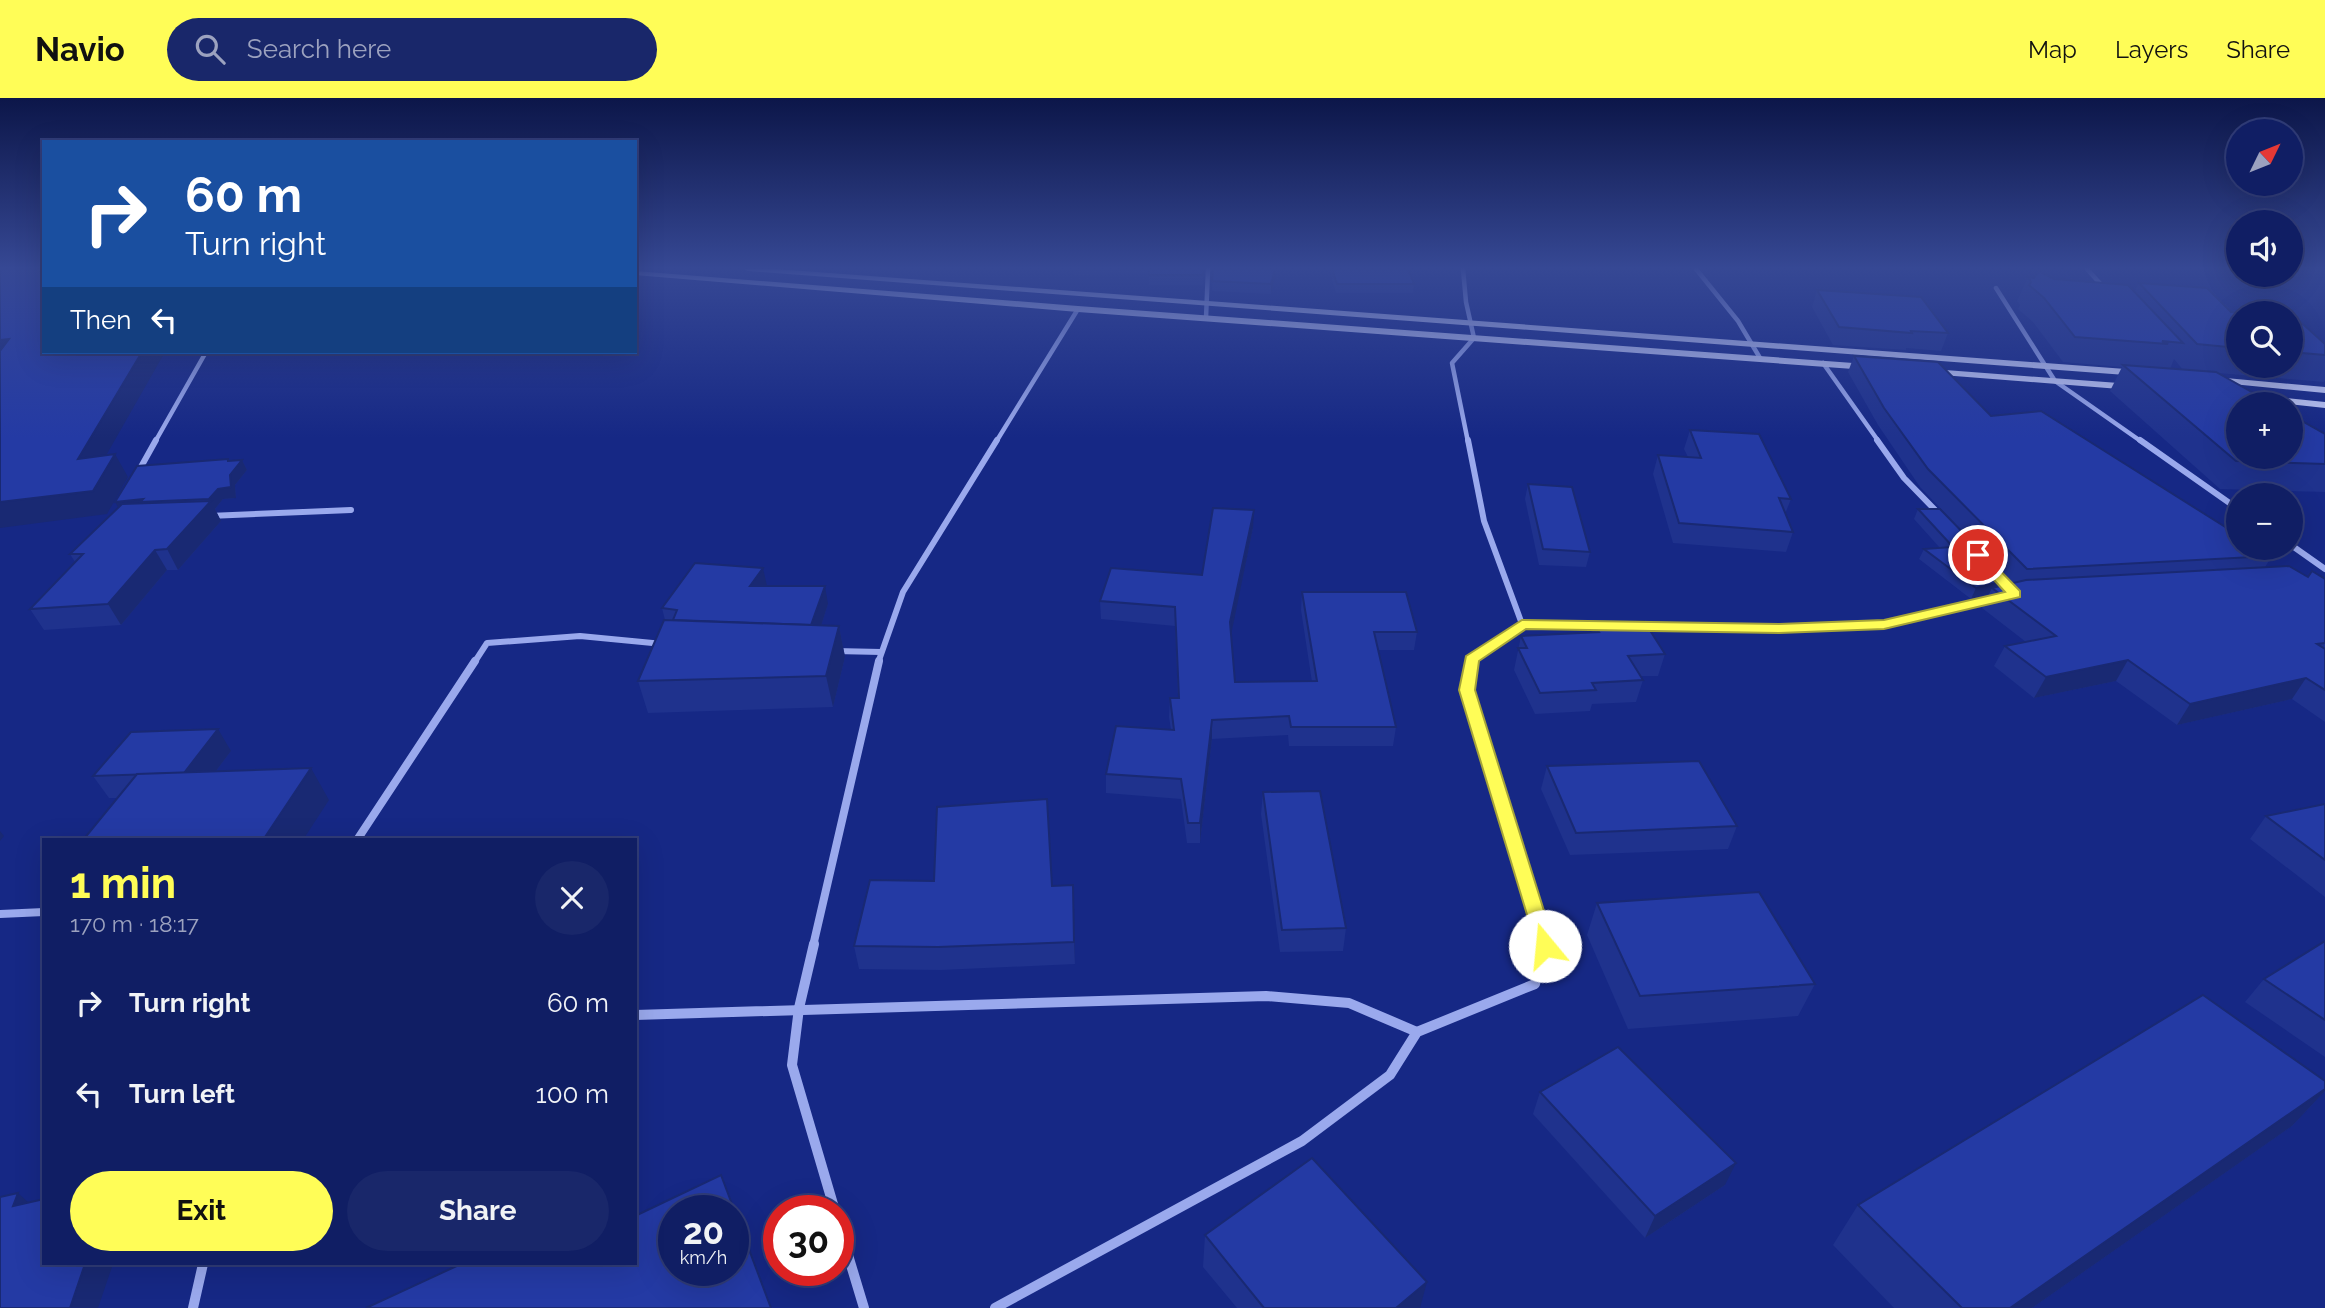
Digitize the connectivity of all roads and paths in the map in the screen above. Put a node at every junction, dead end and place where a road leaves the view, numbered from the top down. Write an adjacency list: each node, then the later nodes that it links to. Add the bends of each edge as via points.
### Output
1 (1068, 325): 35 (street, via 904,592)
2 (1306, 325): 7 (main road)
3 (1472, 325): 7 (street)
4 (1504, 325): 8 (main road)
5 (1741, 325): 8 (street)
6 (2020, 325): 12 (street)
7 (1475, 338): 10 (main road); 30 (street, via 1452,363 1484,521)
8 (1752, 344): 10 (street); 12 (main road)
9 (205, 354): 22 (street)
10 (1760, 358): 11 (main road)
11 (1823, 363): 13 (main road); 26 (street, via 1904,478)
12 (2045, 366): 15 (main road); 17 (street)
13 (1878, 367)
14 (1919, 370): 17 (main road)
15 (2156, 374)
16 (2209, 379): 19 (main road)
17 (2055, 381): 18 (main road); 23 (street)
18 (2146, 388)
19 (2325, 390)
20 (2303, 403): 21 (main road)
21 (2325, 405)
22 (131, 484)
23 (2226, 501)
24 (351, 510): 25 (street)
25 (204, 516)
26 (1941, 516)
27 (2303, 553): 28 (street)
28 (2325, 569)
29 (2002, 597): 32 (street, via 1884,625 1779,629)
30 (1522, 624): 31 (street); 41 (street, via 1472,659 1467,690 1545,946 1535,984)
31 (1604, 626)
32 (1630, 626)
33 (669, 645): 36 (street, via 580,636 487,643)
34 (828, 650): 35 (street)
35 (881, 652): 39 (street)
36 (358, 838)
37 (42, 912): 38 (street)
38 (0, 914)
39 (799, 1008): 40 (street); 41 (street, via 1266,996 1349,1003); 42 (street, via 792,1065)
40 (637, 1015)
41 (1417, 1032): 47 (street, via 1390,1075 1302,1141)
42 (830, 1195)
43 (203, 1265): 45 (street)
44 (854, 1275): 46 (street)
45 (193, 1308)
46 (864, 1308)
47 (995, 1308)

